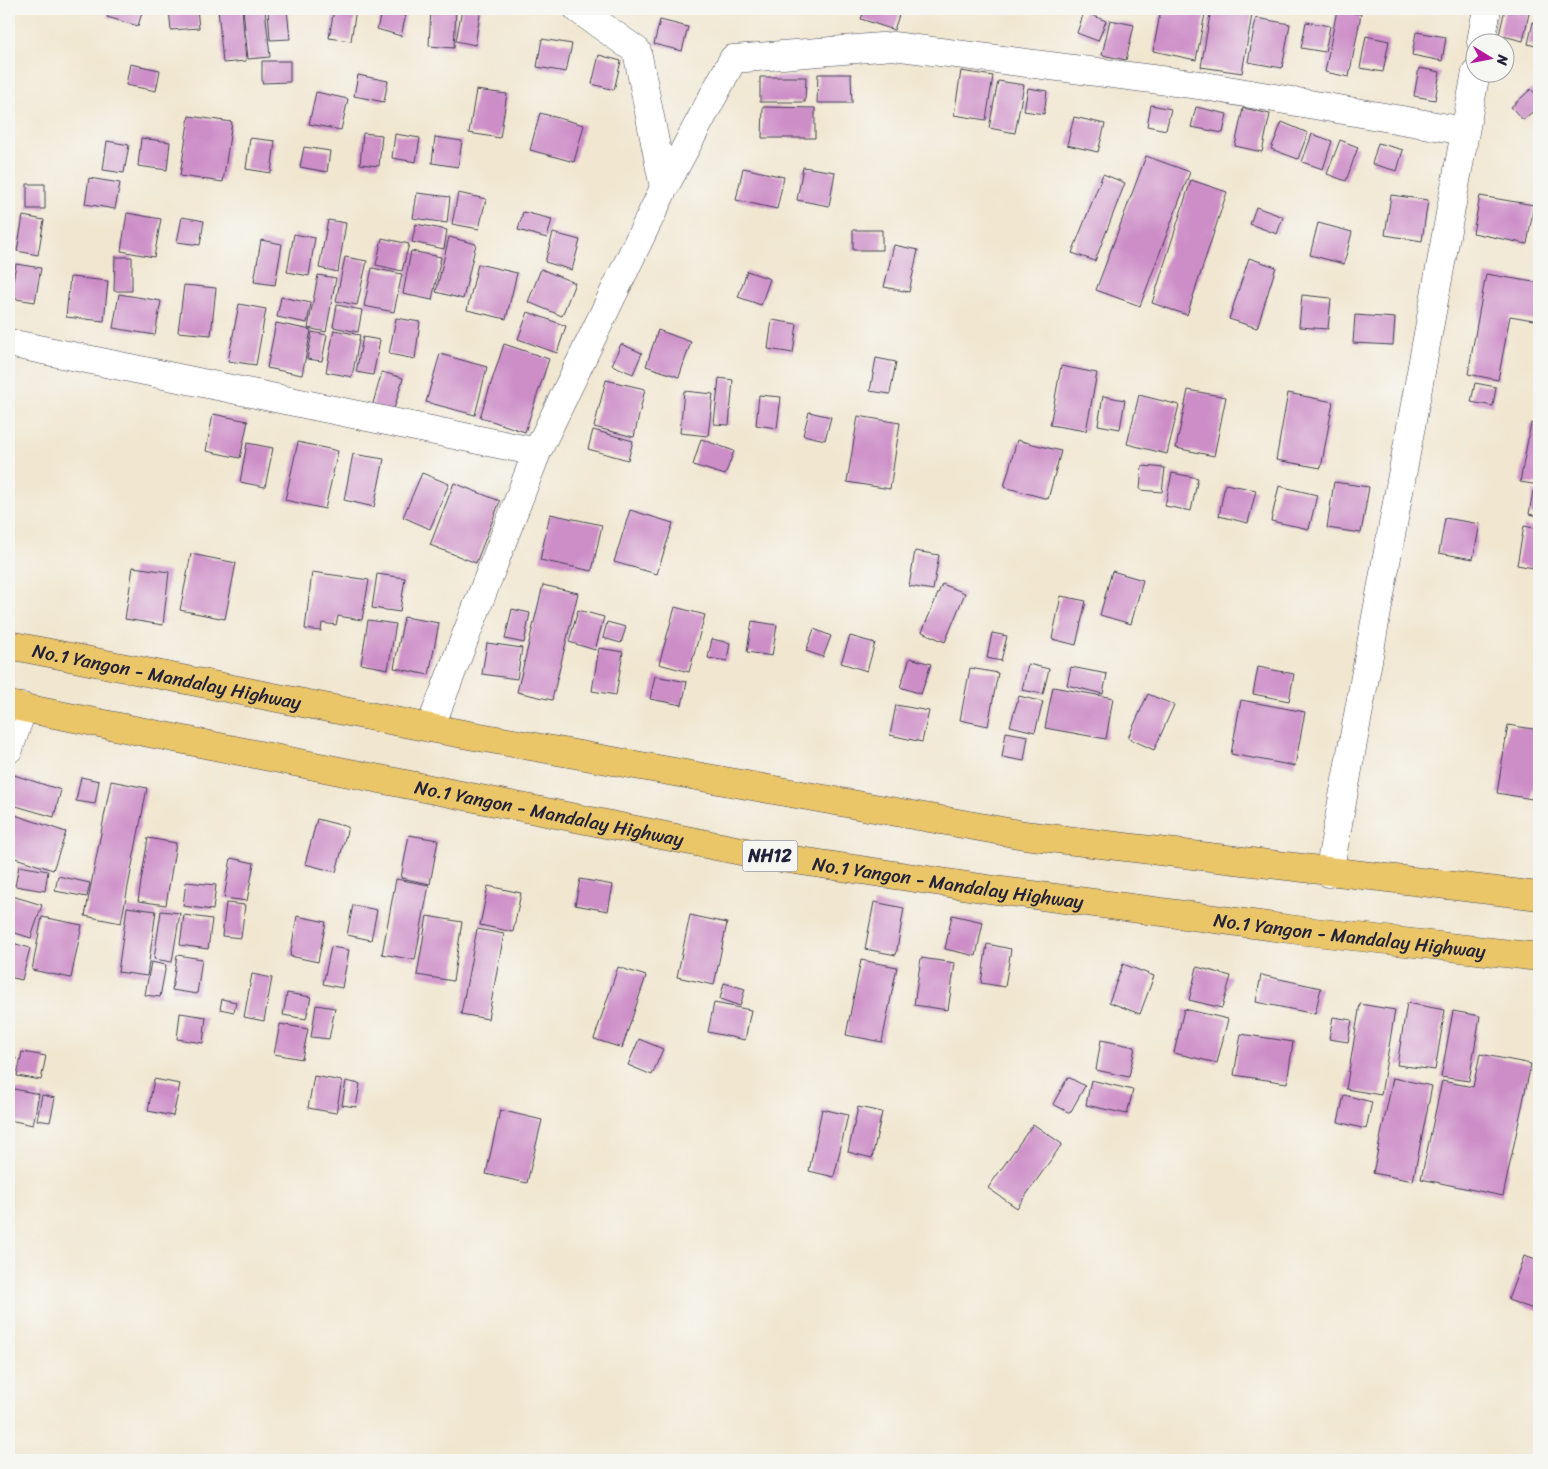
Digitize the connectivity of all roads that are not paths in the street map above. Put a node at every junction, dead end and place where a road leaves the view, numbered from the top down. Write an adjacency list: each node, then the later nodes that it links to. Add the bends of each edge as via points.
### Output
1 (578, 9): 6 (street, via 637,51)
2 (1487, 9): 3 (street)
3 (1483, 32)
4 (1474, 82): 5 (street)
5 (1465, 132): 6 (street, via 1199,85 893,46 733,59); 13 (street)
6 (664, 188): 8 (street)
7 (9, 343): 8 (street)
8 (537, 452): 11 (street)
9 (9, 645): 11 (highway, No.1 Yangon - Mandalay Highway)
10 (16, 706): 12 (street); 15 (highway, No.1 Yangon - Mandalay Highway / NH12, via 761,855 1075,901)
11 (430, 728): 13 (highway, No.1 Yangon - Mandalay Highway, via 1024,835)
12 (9, 749)
13 (1329, 873): 14 (highway, No.1 Yangon - Mandalay Highway)
14 (1539, 896)
15 (1539, 957)

